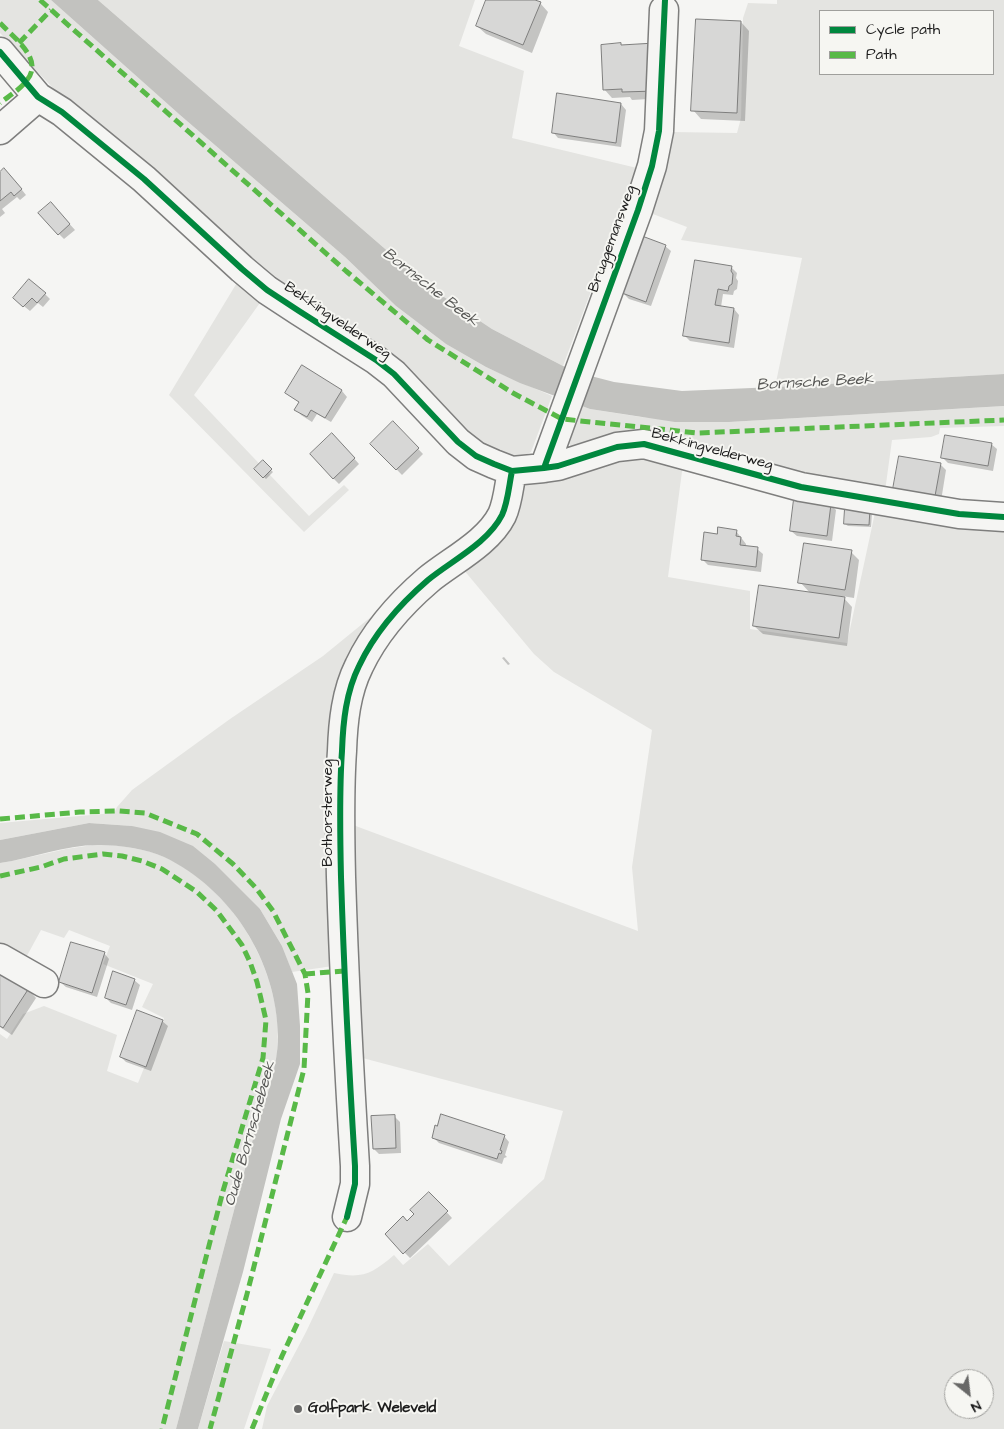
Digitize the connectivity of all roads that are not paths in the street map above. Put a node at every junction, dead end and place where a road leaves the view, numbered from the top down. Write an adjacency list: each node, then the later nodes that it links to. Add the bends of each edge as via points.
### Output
1 (664, 10): 5 (street, Bruggemansweg, via 659,131 652,166)
2 (0, 52): 3 (street, Bekkingvelderweg)
3 (38, 97): 4 (street); 6 (street, Bekkingvelderweg, via 62,112 144,179 267,290 394,374 458,442 476,456)
4 (0, 130)
5 (544, 468): 6 (street, Bekkingvelderweg); 7 (street, Bekkingvelderweg, via 617,447 644,444 801,487 958,514)
6 (512, 471): 10 (street, Bothorsterweg, via 502,515 492,530 403,603 378,632 358,666 348,695 339,794 344,971 355,1166 355,1184)
7 (1004, 517)
8 (0, 958): 9 (street)
9 (44, 983)
10 (347, 1217)

